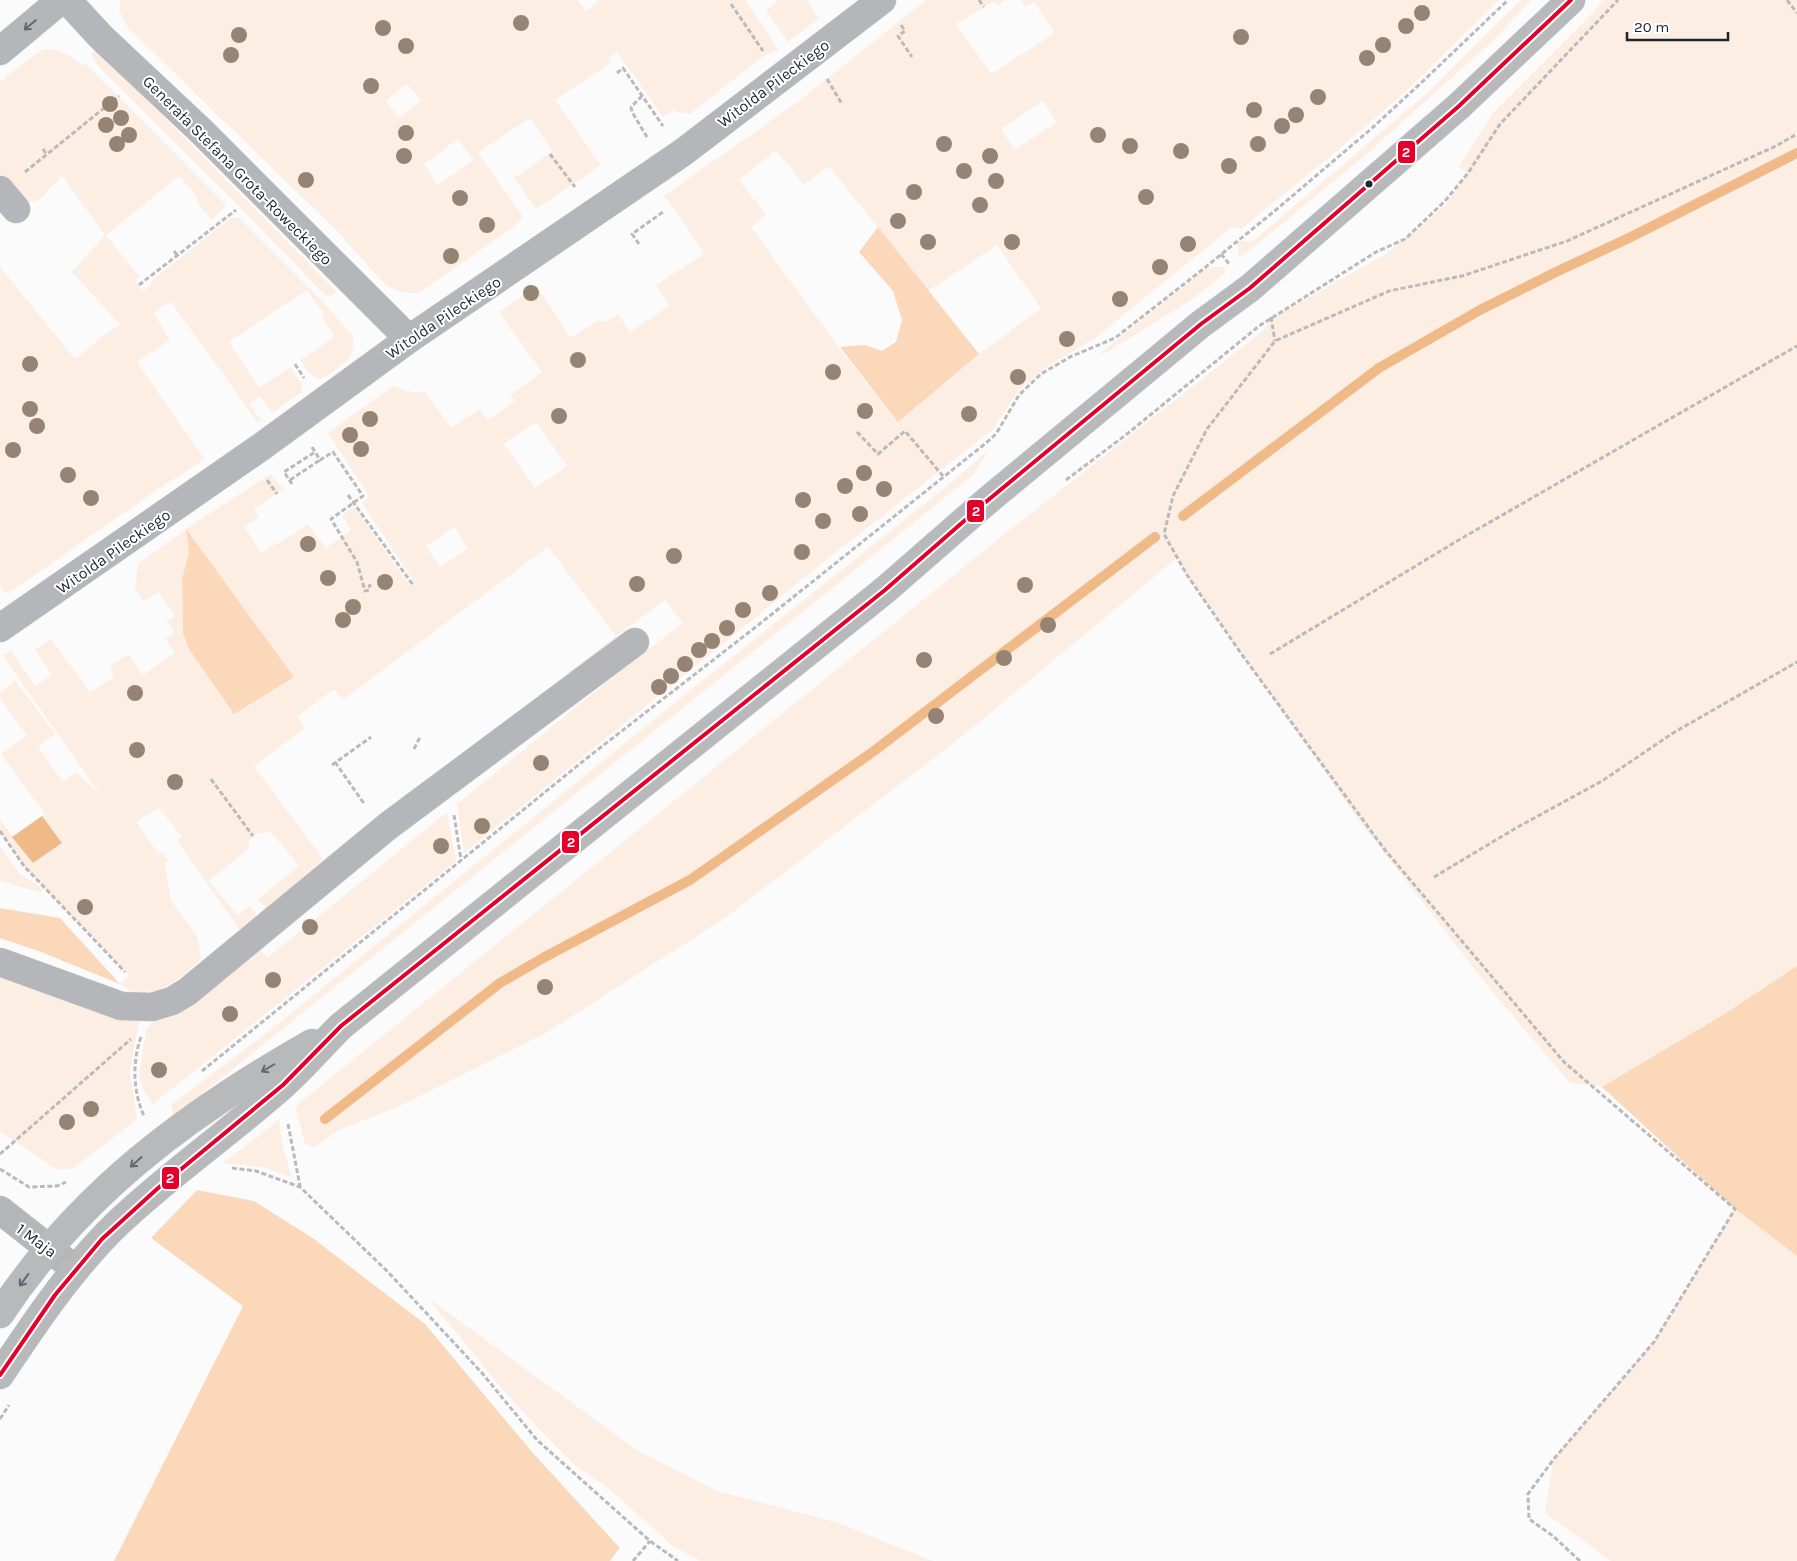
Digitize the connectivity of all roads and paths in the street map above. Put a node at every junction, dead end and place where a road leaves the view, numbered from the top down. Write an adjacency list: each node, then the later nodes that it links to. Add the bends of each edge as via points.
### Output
1 (61, 0): 13 (street, one-way to 13)
2 (67, 0): 35 (street, Generała Stefana Grota-Roweckiego)
3 (882, 0): 35 (street, Witolda Pileckiego, via 682,153)
4 (979, 0): 10 (path)
5 (1508, 0): 42 (path, via 1422,83 1277,209 1115,338 1040,374 1019,395 996,434)
6 (1570, 0): 65 (main road, via 1459,106 1250,288 1201,324 1030,465 886,590)
7 (1618, 0): 36 (path, via 1500,124 1445,201 1404,239 1376,252 1272,318)
8 (1787, 0): 11 (path)
9 (731, 4): 14 (path)
10 (984, 7)
11 (1797, 13)
12 (901, 39): 15 (path)
13 (0, 51)
14 (765, 55)
15 (912, 57)
16 (617, 73): 19 (path, via 623,68)
17 (831, 86): 20 (path)
18 (121, 94): 26 (path)
19 (642, 96): 21 (path); 23 (path, via 631,107)
20 (842, 104)
21 (663, 126)
22 (1797, 134): 36 (path, via 1567,240 1462,276 1389,291)
23 (647, 137)
24 (43, 149): 26 (path)
25 (550, 154): 27 (path)
26 (47, 155): 28 (path)
27 (576, 188)
28 (6, 197)
29 (237, 210): 33 (path)
30 (662, 212): 31 (path, via 632,234)
31 (639, 244)
32 (174, 252): 33 (path)
33 (177, 255): 34 (path)
34 (139, 285)
35 (408, 339): 49 (street, Witolda Pileckiego, via 261,448)
36 (1275, 341): 82 (path, via 1207,429 1173,496 1164,534 1187,575 1240,652 1386,850 1564,1062 1735,1208 1654,1342 1528,1494 1529,1519 1554,1536)
37 (1797, 346): 51 (path, via 1457,541)
38 (857, 432): 42 (path, via 878,454 905,431)
39 (311, 445): 40 (path)
40 (315, 452): 41 (path); 41 (path, via 284,472 291,482)
41 (320, 460): 46 (path, via 333,452 363,496)
42 (943, 476): 61 (path)
43 (271, 486): 44 (path)
44 (277, 494)
45 (348, 495): 46 (path)
46 (354, 503): 47 (path, via 331,519 357,562 365,591 370,590); 48 (path)
47 (370, 584)
48 (413, 585)
49 (0, 628)
50 (636, 642): 64 (street, via 388,826 187,992)
51 (1270, 654)
52 (1797, 662): 62 (path, via 1672,733 1602,781)
53 (370, 736): 58 (path, via 333,764)
54 (420, 737): 55 (path)
55 (414, 749)
56 (211, 779): 60 (path)
57 (452, 807): 61 (path)
58 (369, 810)
59 (0, 831): 64 (path, via 24,866 130,977)
60 (254, 836)
61 (461, 860): 66 (path)
62 (1434, 877)
63 (0, 962): 64 (street)
64 (148, 1017): 68 (path, via 137,1049 135,1083 138,1102); 69 (path)
65 (341, 1026): 67 (main road); 75 (main road, one-way to 75, via 259,1073 162,1140 97,1197)
66 (198, 1074)
67 (279, 1088): 73 (path); 76 (main road, via 150,1195)
68 (146, 1118)
69 (0, 1154)
70 (224, 1168): 73 (path, via 256,1172)
71 (0, 1169): 72 (path, via 29,1187 57,1186)
72 (72, 1181)
73 (300, 1187): 79 (path, via 388,1272 482,1373 537,1440)
74 (0, 1210): 75 (street, 1 Maja)
75 (49, 1248): 76 (street, 1 Maja); 77 (main road, one-way to 77)
76 (75, 1269): 78 (main road)
77 (0, 1314)
78 (0, 1374)
79 (650, 1541): 80 (path); 81 (path)
80 (633, 1561)
81 (678, 1561)
82 (1580, 1561)

